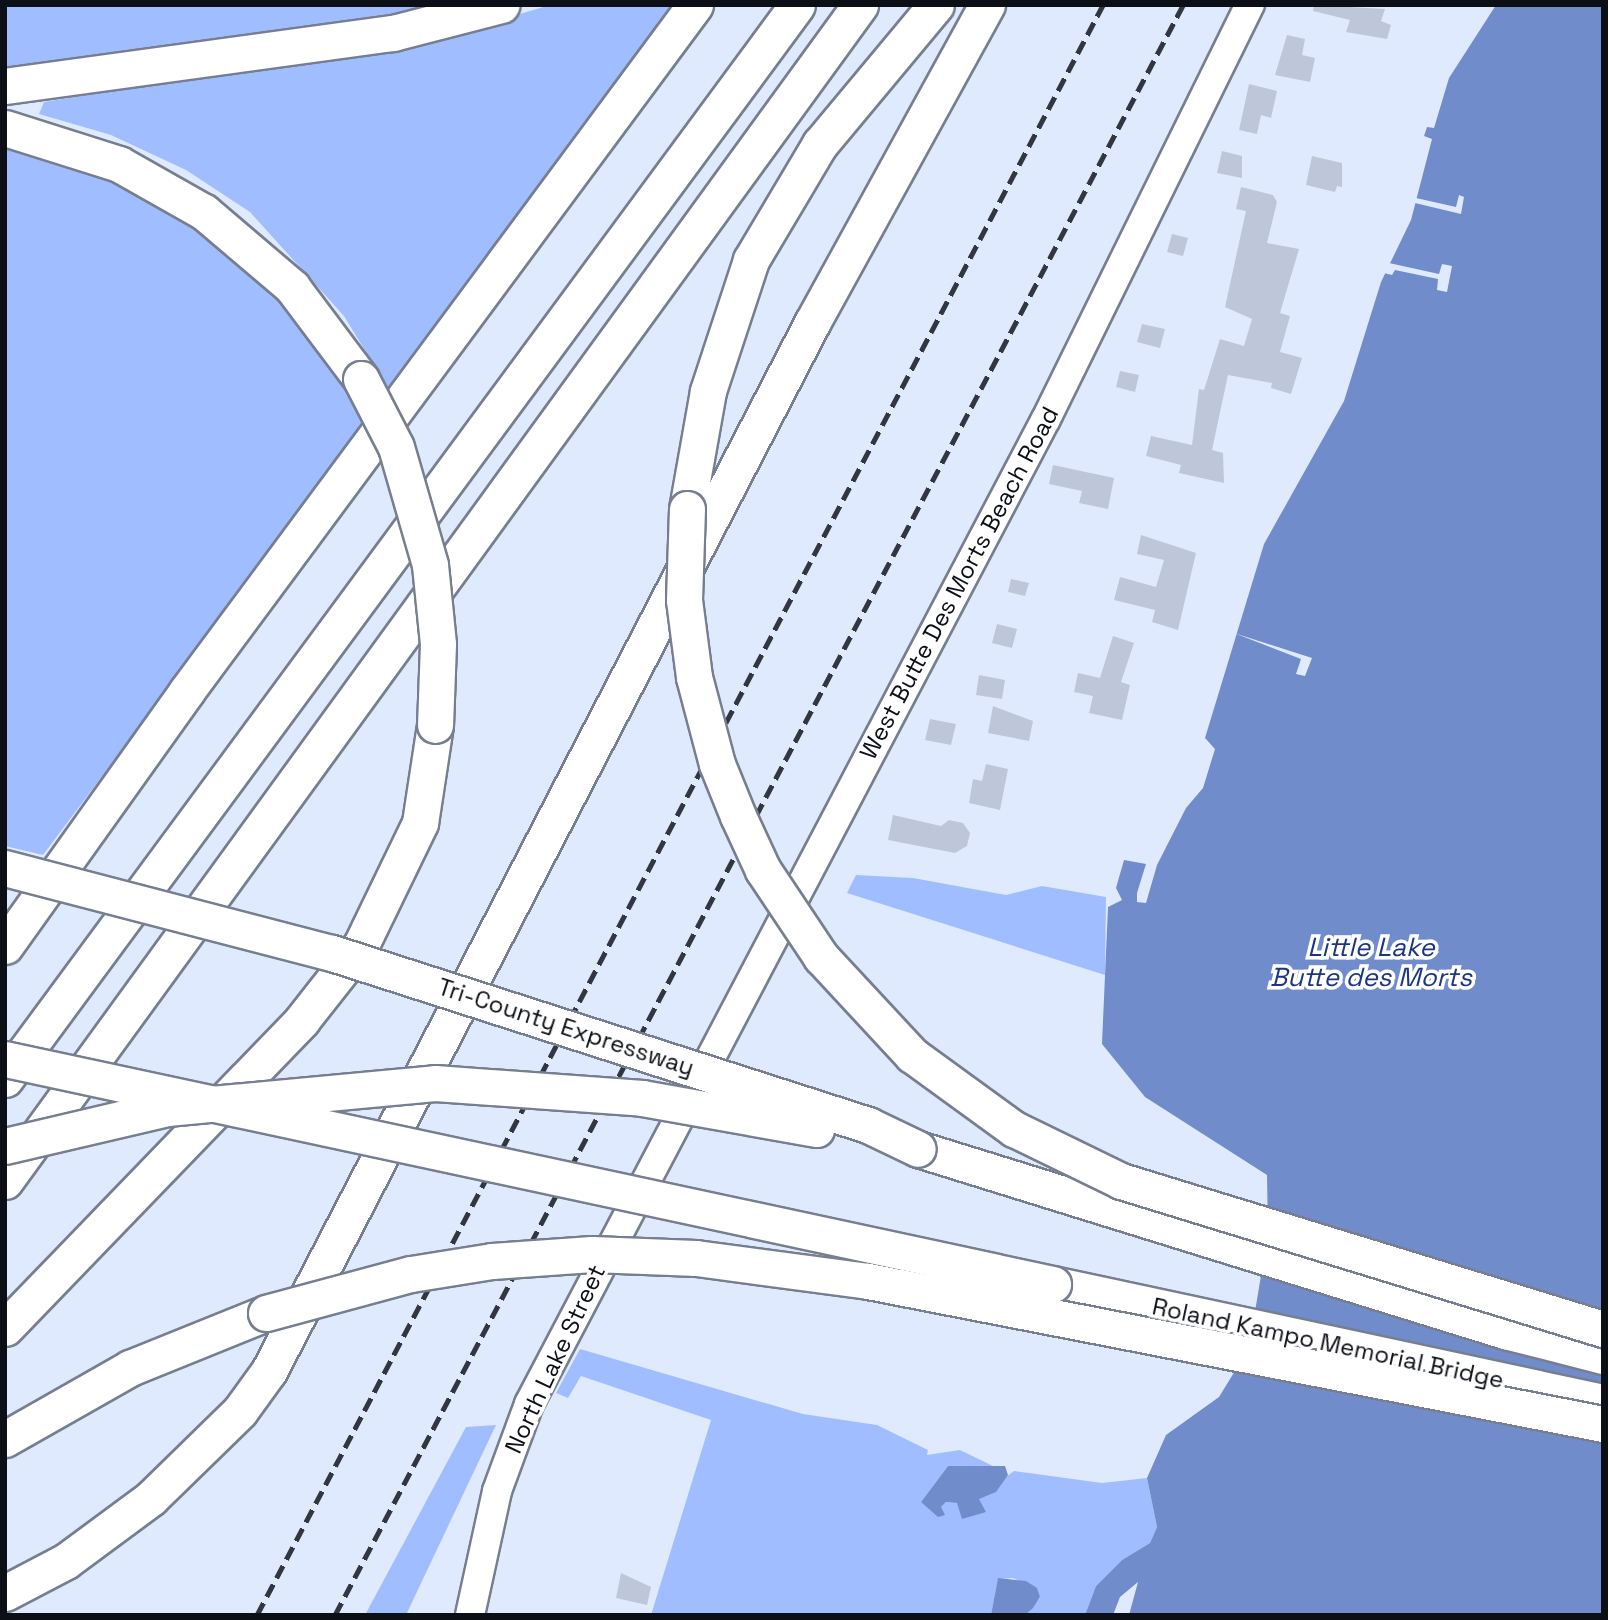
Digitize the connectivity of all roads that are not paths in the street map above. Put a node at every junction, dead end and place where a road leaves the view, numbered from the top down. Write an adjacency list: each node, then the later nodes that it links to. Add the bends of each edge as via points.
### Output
1 (501, 5): 8 (highway, via 393,33)
2 (695, 5): 11 (highway, via 178,702)
3 (797, 5): 13 (highway)
4 (860, 5): 17 (highway)
5 (936, 5): 20 (highway, bridge, via 820,144 751,260 708,391 687,509 684,590 694,677 738,816 799,927 863,1008 912,1055 1014,1129 1121,1181)
6 (987, 5): 25 (highway, via 794,357 276,1359 240,1411 151,1498 75,1555)
7 (1250, 5): 16 (street, West Butte Des Morts Beach Road, via 1046,419)
8 (5, 86)
9 (5, 128): 19 (highway, bridge, via 119,164 204,212 292,286 361,379 396,446 427,553 438,644 435,724 419,823 361,945 302,1020)
10 (5, 868): 15 (highway, Tri-County Expressway, bridge, via 358,961 867,1125)
11 (5, 946)
12 (5, 1059): 22 (highway, Roland Kampo Memorial Bridge, bridge)
13 (5, 1079)
14 (5, 1146): 15 (highway, bridge, via 167,1108 435,1083 654,1099)
15 (918, 1149): 18 (highway, Tri-County Expressway)
16 (656, 1154): 26 (street, North Lake Street, via 512,1446 485,1535)
17 (5, 1181)
18 (1119, 1211): 21 (highway, Roland Kampo Memorial Bridge, via 1505,1331)
19 (5, 1328)
20 (1603, 1329)
21 (1603, 1356)
22 (1603, 1402)
23 (1603, 1424): 24 (highway, bridge, via 868,1281 696,1258 592,1254 492,1261 388,1279 266,1313 130,1368)
24 (5, 1439)
25 (5, 1593)
26 (470, 1615)

